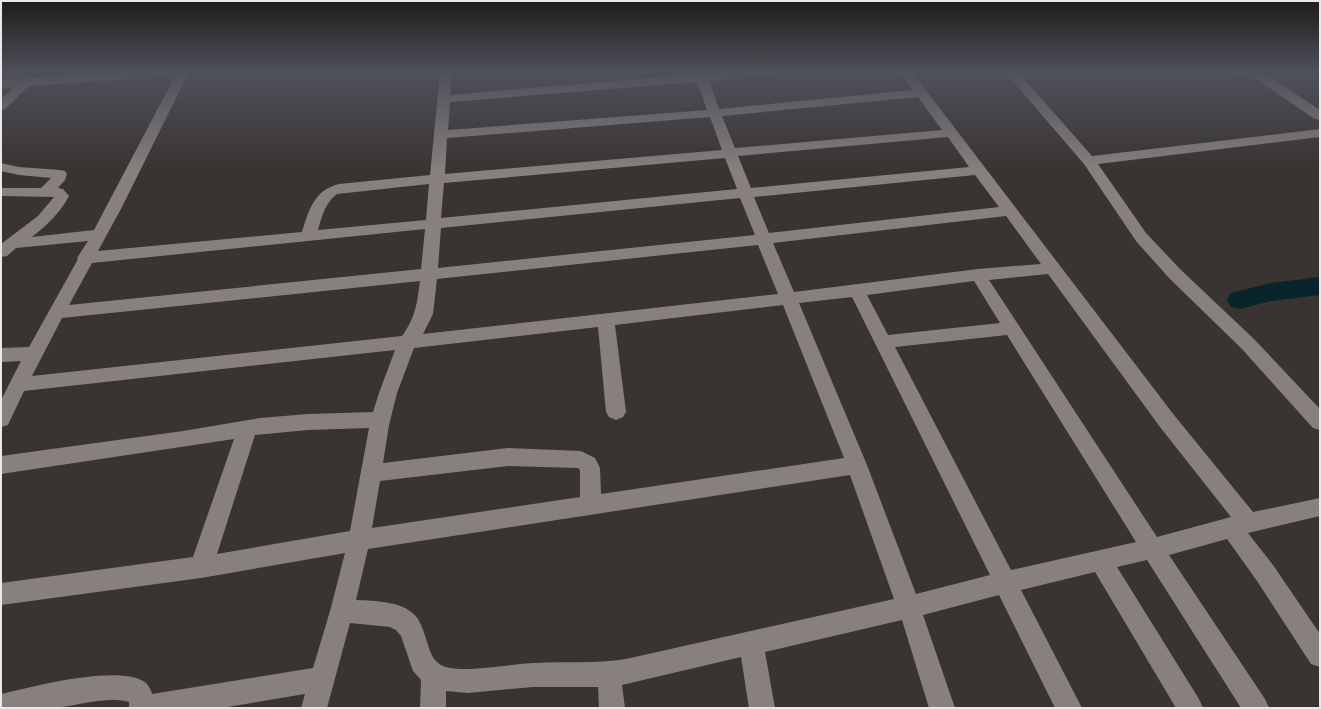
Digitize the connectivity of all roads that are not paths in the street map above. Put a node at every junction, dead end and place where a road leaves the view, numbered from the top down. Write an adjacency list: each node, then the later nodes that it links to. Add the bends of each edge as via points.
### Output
1 (166, 105): 24 (street)
2 (443, 105): 13 (street)
3 (712, 105): 8 (street)
4 (797, 105): 8 (street)
5 (930, 105): 11 (street)
6 (1040, 105): 15 (street)
7 (1303, 105): 9 (street)
8 (715, 113): 13 (street); 14 (street)
9 (1320, 117): 10 (street, via 1316,122)
10 (1320, 127)
11 (952, 133): 14 (street); 17 (street)
12 (1320, 133): 15 (street)
13 (440, 136): 18 (street)
14 (729, 153): 18 (street); 21 (street)
15 (1090, 161): 44 (street, via 1141,237)
16 (2, 168): 20 (street, via 60,174)
17 (979, 170): 21 (street); 22 (street)
18 (437, 178): 23 (street); 25 (street, via 330,190 322,199)
19 (1, 192): 20 (street)
20 (45, 192): 27 (street, via 58,192 62,196 43,219)
21 (747, 194): 23 (street); 26 (street)
22 (1009, 211): 26 (street); 29 (street)
23 (433, 224): 25 (street); 30 (street)
24 (99, 235): 27 (street); 28 (street)
25 (308, 236): 28 (street)
26 (765, 239): 30 (street); 33 (street)
27 (4, 247)
28 (85, 258): 34 (street)
29 (1053, 268): 31 (street); 52 (street, via 1167,422)
30 (429, 275): 34 (street); 38 (street, via 424,314)
31 (978, 275): 32 (street); 36 (street)
32 (857, 291): 33 (street); 37 (street)
33 (788, 300): 35 (street); 48 (street)
34 (55, 313): 39 (street)
35 (606, 321): 38 (street); 42 (street)
36 (1012, 328): 37 (street); 54 (street)
37 (883, 342): 57 (street)
38 (407, 343): 41 (street); 45 (street, via 388,393)
39 (34, 353): 40 (street); 41 (street)
40 (1, 356)
41 (17, 385): 43 (street)
42 (616, 412)
43 (1, 419)
44 (1320, 422)
45 (379, 426): 46 (street, via 308,422); 49 (street)
46 (247, 428): 47 (street); 56 (street)
47 (1, 465)
48 (857, 465): 50 (street); 59 (street)
49 (370, 474): 50 (street, via 513,457 581,460 590,468); 53 (street)
50 (592, 505): 53 (street)
51 (1320, 506): 52 (street)
52 (1239, 525): 54 (street); 62 (street, via 1265,573)
53 (359, 540): 56 (street); 60 (street)
54 (1152, 549): 55 (street); 75 (street)
55 (1100, 560): 57 (street); 74 (street)
56 (201, 567): 58 (street)
57 (1006, 582): 59 (street); 73 (street)
58 (1, 594)
59 (910, 607): 61 (street); 72 (street)
60 (342, 611): 64 (street, via 398,617 408,624 421,662); 65 (street)
61 (751, 643): 63 (street); 71 (street)
62 (1320, 655)
63 (609, 674): 64 (street, via 534,675 466,681 446,680); 70 (street)
64 (433, 675): 69 (street)
65 (322, 678): 67 (street); 68 (street)
66 (1, 707): 67 (street, via 98,689 124,688 139,694)
67 (143, 708)
68 (314, 708)
69 (433, 708)
70 (612, 708)
71 (762, 708)
72 (942, 708)
73 (1069, 708)
74 (1190, 708)
75 (1256, 708)

